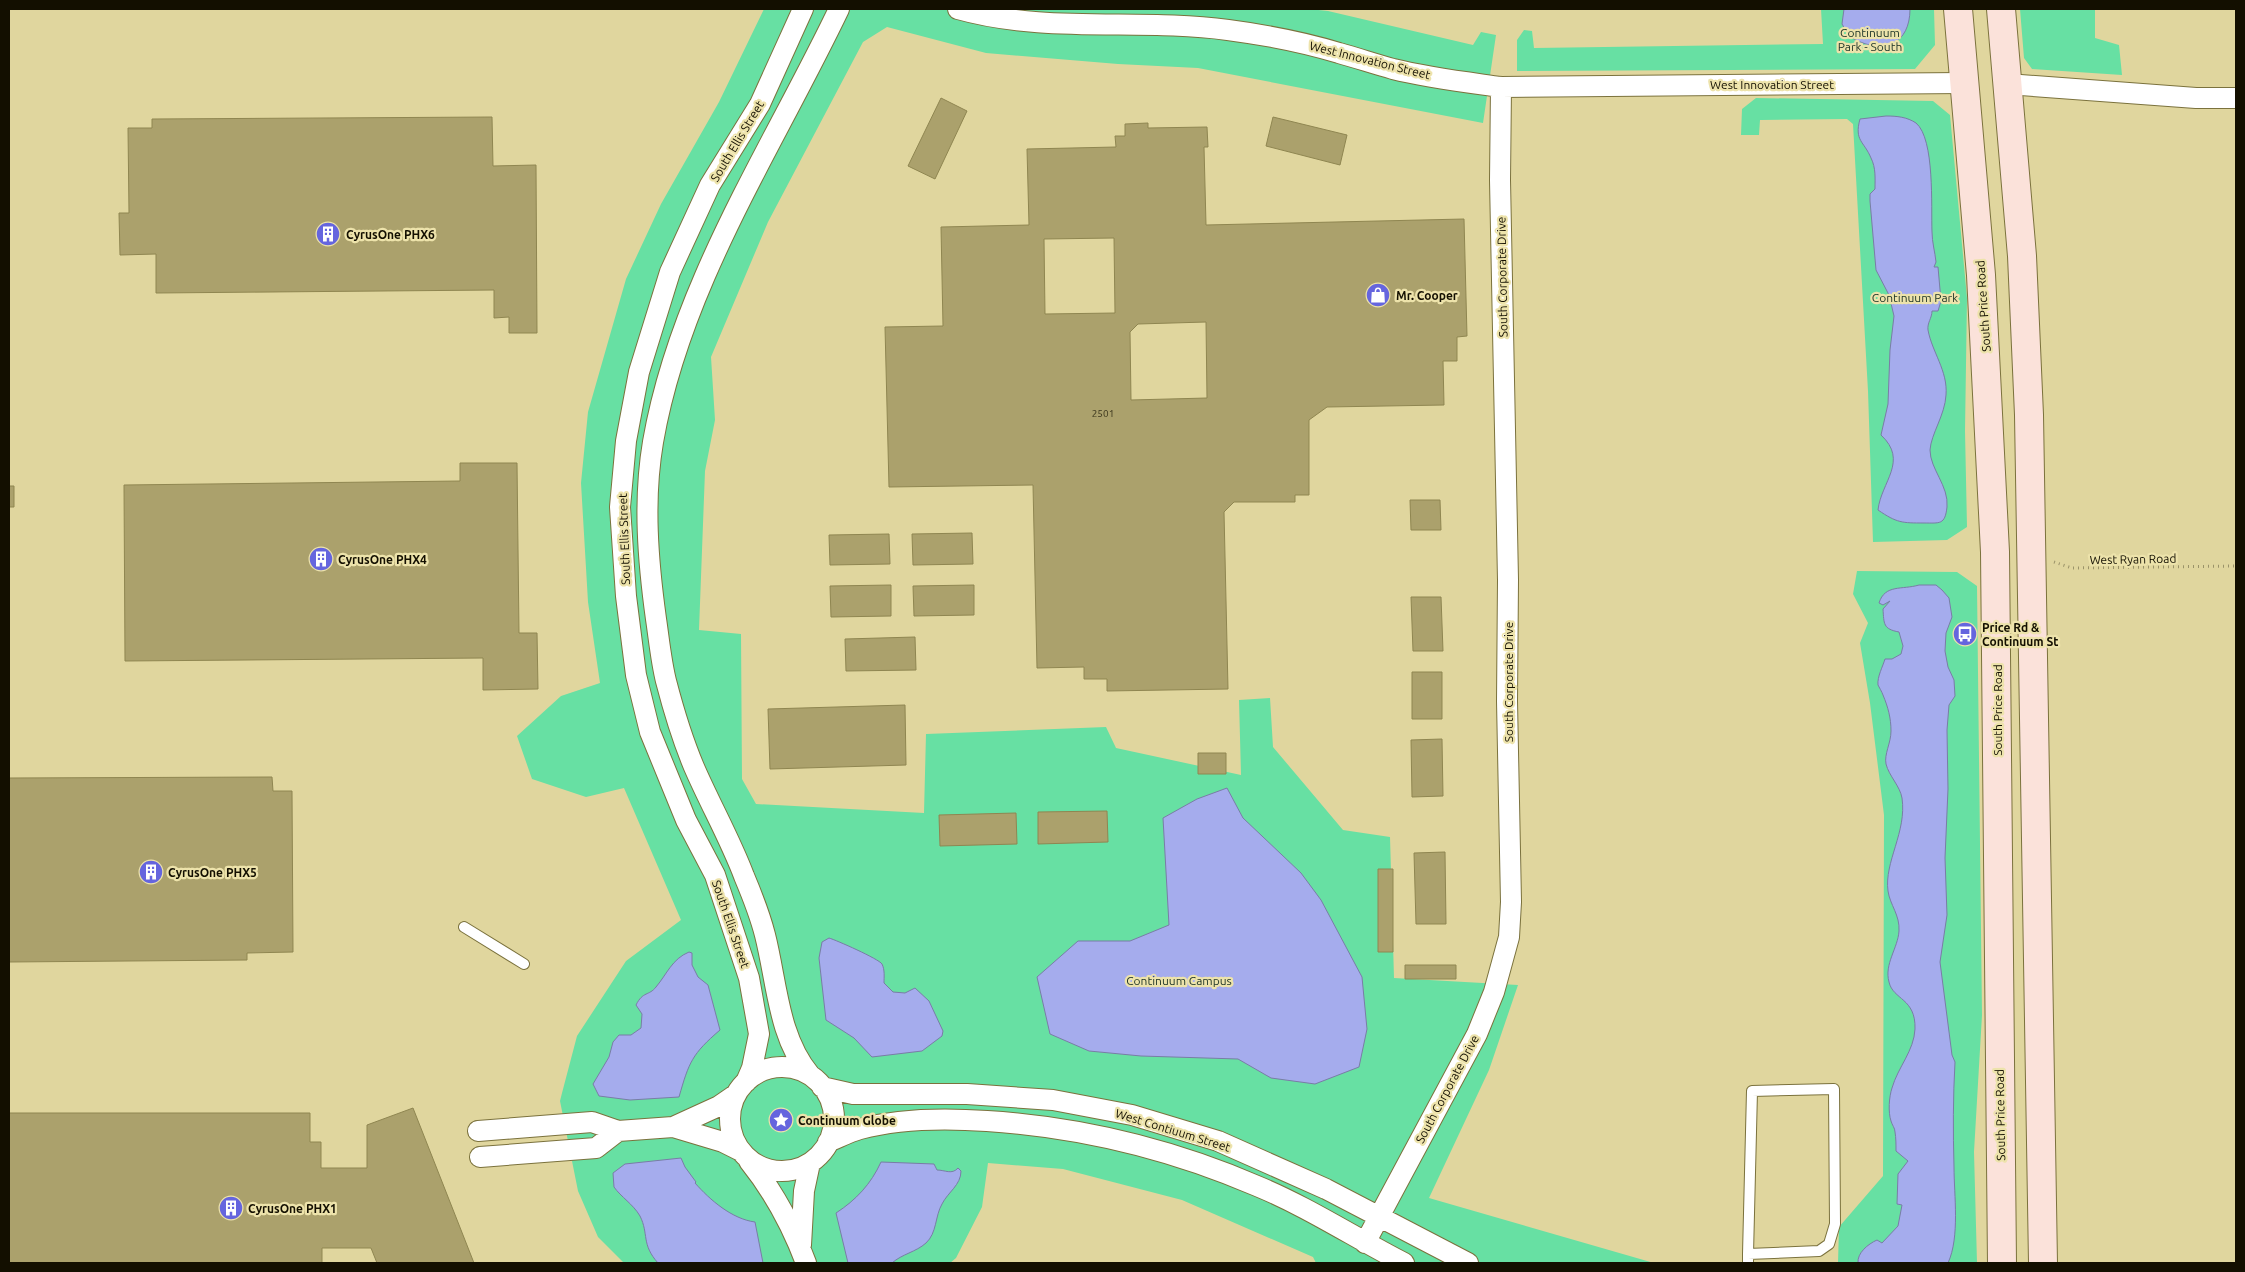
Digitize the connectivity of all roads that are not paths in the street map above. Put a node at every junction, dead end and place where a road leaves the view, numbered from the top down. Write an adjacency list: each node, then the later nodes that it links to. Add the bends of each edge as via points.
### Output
1 (803, 9): 13 (street, South Ellis Street, via 760,104 710,185 670,272 639,372 626,441 620,507 636,676 650,732 686,820 715,875 749,978 759,1034 752,1068)
2 (839, 9): 12 (street, South Ellis Street, via 701,284 670,372 653,443 647,504 650,572 665,680 693,764 743,874 764,933 785,1026 797,1060)
3 (958, 9): 8 (street, West Innovation Street, via 1018,21 1070,25 1188,25 1228,30 1287,39 1394,69)
4 (1958, 9): 6 (main road, South Price Road)
5 (2001, 9): 7 (main road)
6 (1964, 83): 7 (main road); 8 (street, West Innovation Street); 28 (main road, South Price Road, via 1982,285 1996,552)
7 (2007, 84): 9 (street); 14 (main road, via 2022,264 2029,415)
8 (1502, 86): 22 (street, South Corporate Drive, via 1500,171 1508,580 1509,937 1494,992 1477,1034)
9 (2236, 98)
10 (464, 927): 11 (lane)
11 (524, 964)
12 (816, 1081): 13 (street, via 794,1068 776,1068 760,1072); 18 (street, via 830,1099 833,1114); 22 (street, West Contiuum Street, via 853,1094 967,1094 1053,1100 1132,1115 1218,1141)
13 (740, 1088): 15 (street, via 719,1106); 19 (street, via 730,1109 730,1124 733,1138)
14 (2040, 1112): 29 (main road, via 2026,1186); 30 (main road)
15 (673, 1127): 17 (street); 19 (street, via 723,1142)
16 (478, 1131): 17 (street, via 592,1122)
17 (618, 1131): 20 (street, via 596,1148)
18 (828, 1142): 21 (street); 23 (street, West Contiuum Street, via 871,1126 935,1119 1019,1123 1081,1132 1161,1151 1258,1186 1316,1214)
19 (744, 1154): 21 (street, via 761,1167 777,1171 794,1169); 24 (street, via 764,1179 786,1217)
20 (480, 1157)
21 (810, 1162): 24 (street, via 804,1191)
22 (1380, 1217): 23 (street, South Corporate Drive); 27 (street, West Contiuum Street)
23 (1365, 1243): 26 (street, West Contiuum Street)
24 (803, 1256)
25 (1748, 1258): 25 (lane, via 1752,1091 1834,1089 1835,1224 1829,1244 1819,1251)
26 (1404, 1263)
27 (1468, 1263)
28 (2002, 1263)
29 (2026, 1263)
30 (2043, 1263)

